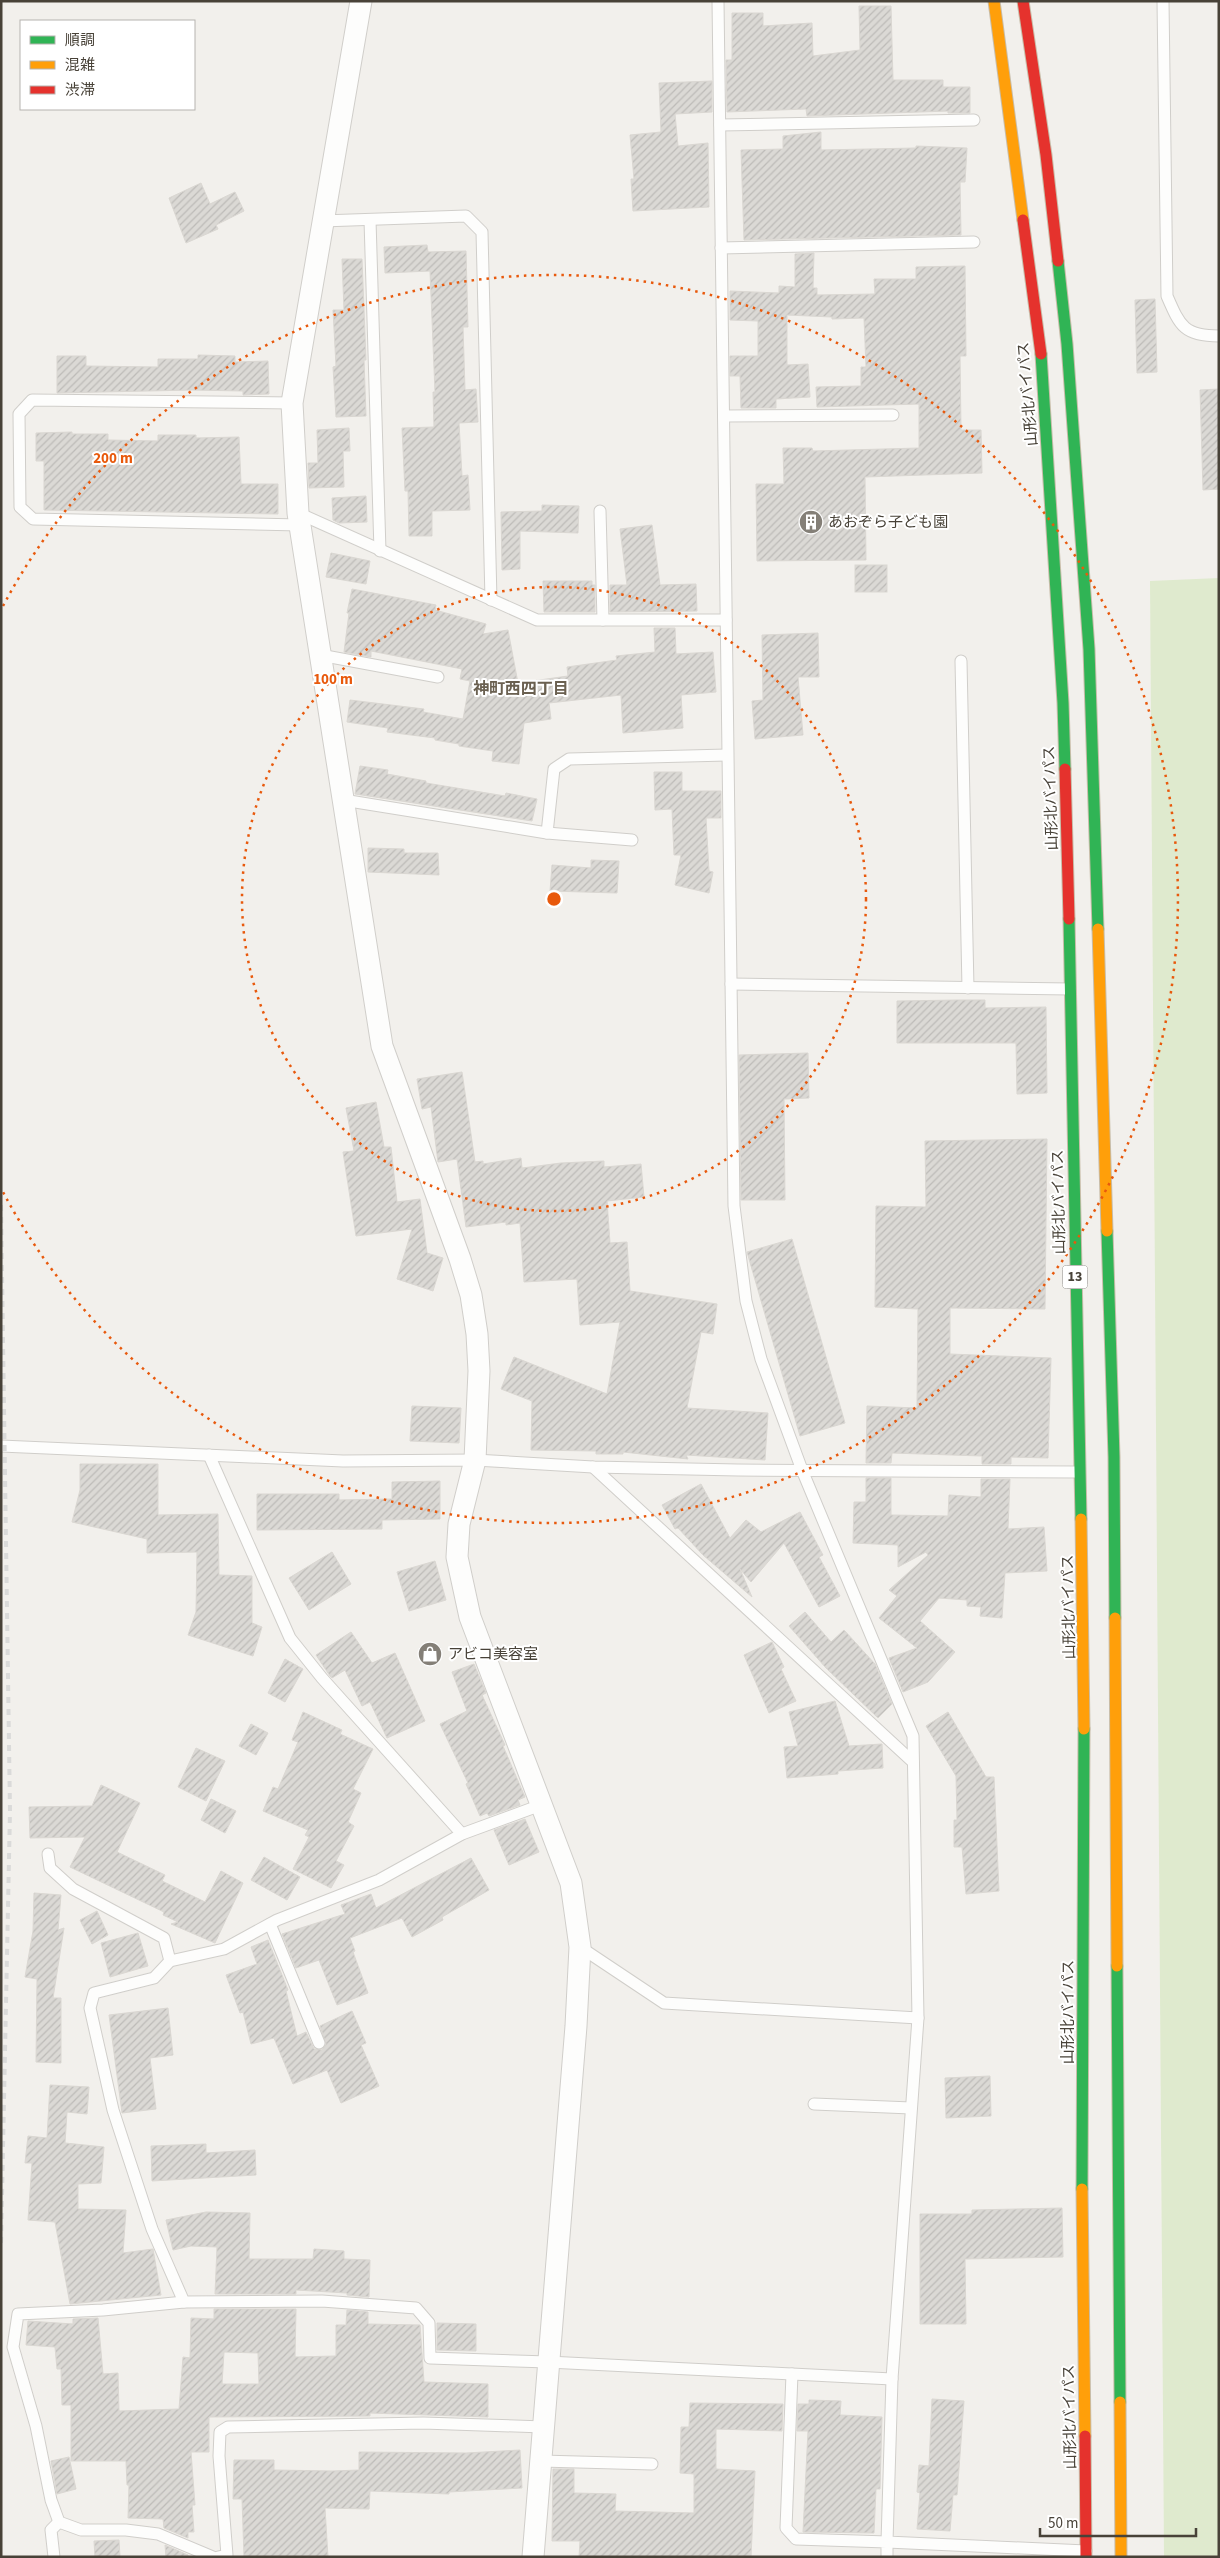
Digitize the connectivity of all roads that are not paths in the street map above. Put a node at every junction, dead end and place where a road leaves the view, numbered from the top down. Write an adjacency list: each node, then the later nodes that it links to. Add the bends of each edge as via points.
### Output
1 (361, 1): 9 (street)
2 (718, 1): 7 (lane)
3 (994, 1): 31 (highway, 山形北バイパス / 13, via 1042,364 1063,703)
4 (1023, 1): 65 (highway, 13, via 1046,156 1066,334 1089,649 1114,1457)
5 (1163, 1): 12 (lane, via 1167,296 1178,321 1198,336)
6 (974, 120): 7 (lane)
7 (720, 125): 11 (lane)
8 (370, 220): 9 (lane); 18 (lane); 19 (lane, via 466,216 482,232)
9 (322, 221): 13 (street)
10 (974, 242): 11 (lane)
11 (721, 248): 15 (lane)
12 (1219, 336)
13 (292, 403): 17 (street); 17 (lane, via 32,400 19,414 20,506 33,519)
14 (893, 415): 15 (lane)
15 (724, 416): 21 (lane)
16 (600, 511): 20 (lane)
17 (299, 519): 18 (lane); 22 (street)
18 (380, 551): 19 (lane)
19 (491, 600): 20 (lane, via 537,620)
20 (603, 620): 21 (lane)
21 (726, 620): 25 (lane)
22 (320, 655): 24 (lane); 26 (street)
23 (961, 661): 30 (lane)
24 (438, 676)
25 (728, 755): 27 (lane, via 570,759 554,769); 29 (lane)
26 (343, 800): 27 (lane); 34 (street, via 382,1046 471,1296 479,1371)
27 (547, 833): 28 (lane)
28 (632, 840)
29 (731, 984): 30 (lane); 36 (lane, via 734,1206 746,1301 761,1359)
30 (968, 988): 31 (lane)
31 (1070, 989): 37 (highway, 山形北バイパス / 13)
32 (1, 1446): 33 (lane)
33 (209, 1455): 34 (lane); 40 (lane, via 290,1638)
34 (475, 1460): 35 (lane); 39 (street, via 458,1524 457,1557 470,1617)
35 (593, 1467): 36 (lane); 38 (lane)
36 (802, 1470): 37 (lane); 38 (lane, via 913,1736)
37 (1079, 1472): 59 (highway, 山形北バイパス / 13, via 1086,1766 1082,2024)
38 (913, 1762): 45 (lane)
39 (542, 1805): 40 (lane); 43 (street, via 571,1883)
40 (462, 1834): 42 (lane, via 379,1880)
41 (48, 1854): 44 (lane, via 50,1868 73,1889 164,1938)
42 (270, 1924): 44 (lane, via 224,1950); 46 (lane)
43 (580, 1946): 45 (lane, via 664,2003); 50 (street)
44 (170, 1961): 49 (lane, via 154,1978 94,1993 90,2008 113,2110 152,2229)
45 (918, 2018): 48 (lane)
46 (318, 2043)
47 (814, 2104): 48 (lane)
48 (912, 2108): 52 (lane)
49 (184, 2302): 50 (lane, via 322,2301 416,2308 429,2323 430,2358); 56 (lane, via 18,2314 13,2347)
50 (548, 2362): 51 (lane); 53 (street)
51 (792, 2374): 52 (lane); 57 (lane, via 786,2528 796,2539)
52 (892, 2379): 57 (lane)
53 (544, 2427): 54 (street); 62 (lane, via 423,2423 228,2427 220,2432 219,2456 227,2555)
54 (541, 2461): 55 (lane); 63 (street)
55 (652, 2464)
56 (59, 2522): 60 (lane, via 51,2530); 61 (lane, via 81,2530 158,2534)
57 (887, 2542): 58 (lane); 64 (lane)
58 (1019, 2552): 59 (lane)
59 (1086, 2554)
60 (54, 2557)
61 (213, 2557)
62 (218, 2557)
63 (533, 2557)
64 (887, 2557)
65 (1121, 2557)

